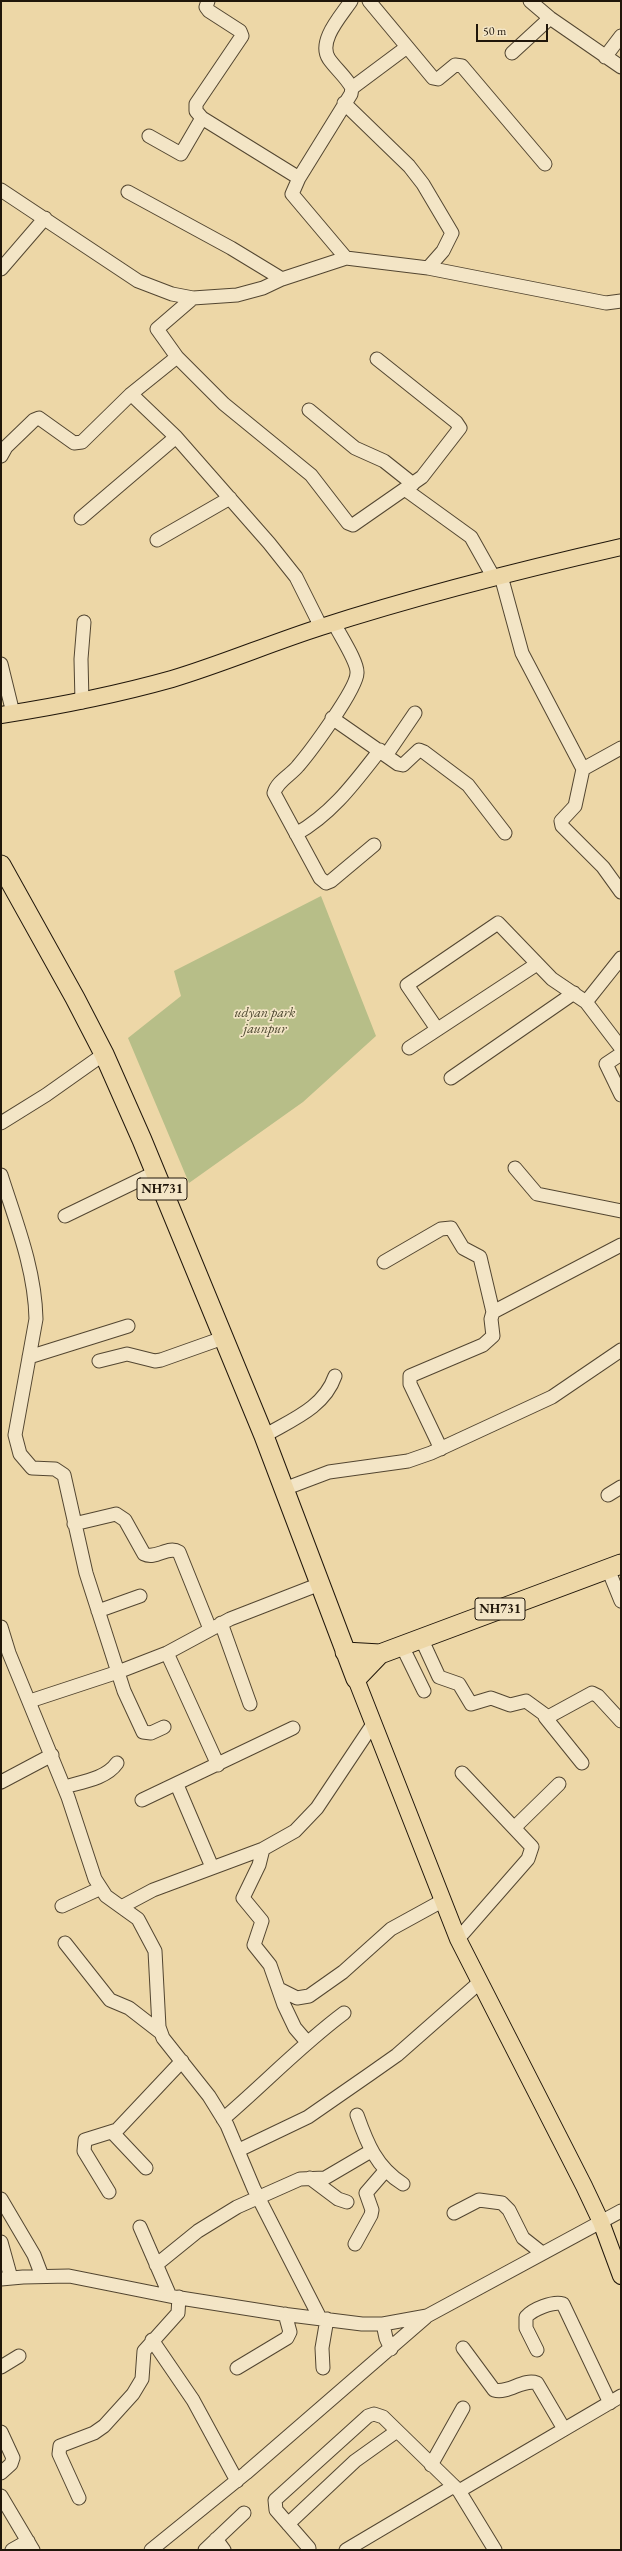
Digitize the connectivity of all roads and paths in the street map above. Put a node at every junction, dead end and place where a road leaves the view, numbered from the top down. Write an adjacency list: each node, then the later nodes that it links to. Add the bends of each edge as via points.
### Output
1 (208, 1): 13 (street, via 206,7 209,11 240,31 242,36 196,104 196,111)
2 (351, 1): 11 (street, via 327,38 325,48 328,58)
3 (369, 1): 7 (street)
4 (530, 1): 5 (street)
5 (550, 18): 8 (street); 9 (street)
6 (621, 36): 9 (street)
7 (407, 47): 11 (street); 15 (street, via 436,79 455,65 462,66)
8 (512, 53)
9 (606, 57): 10 (street)
10 (621, 68)
11 (352, 88): 12 (street)
12 (344, 103): 16 (street); 21 (street, via 409,166 423,184 452,233 443,251)
13 (202, 118): 14 (street, via 181,154); 16 (street)
14 (149, 136)
15 (545, 164)
16 (299, 178): 20 (street, via 292,194)
17 (1, 190): 19 (street)
18 (128, 192): 23 (street)
19 (45, 218): 22 (street); 24 (street, via 138,281 172,294)
20 (346, 258): 21 (street); 23 (street)
21 (428, 268): 25 (street, via 606,303)
22 (1, 269)
23 (282, 279): 24 (street, via 263,288 237,295)
24 (193, 298): 26 (street, via 157,329)
25 (621, 300)
26 (177, 357): 28 (street); 32 (street, via 224,404 311,475 348,523 357,524)
27 (377, 359): 32 (street, via 459,426 457,433 426,472)
28 (131, 394): 30 (street); 31 (street, via 78,444 39,418 12,442)
29 (309, 410): 32 (street, via 355,448 384,461)
30 (176, 437): 33 (street); 34 (street)
31 (1, 456)
32 (410, 487): 37 (street, via 471,537)
33 (230, 498): 35 (street); 39 (street, via 296,577)
34 (81, 518)
35 (157, 540)
36 (621, 547): 37 (main road)
37 (498, 577): 39 (main road); 47 (street, via 522,654)
38 (84, 622): 41 (street, via 81,659)
39 (327, 625): 41 (main road, via 180,676); 44 (street, via 357,672 349,693)
40 (1, 664): 43 (street)
41 (82, 702): 43 (main road)
42 (415, 713): 46 (street)
43 (7, 714)
44 (332, 718): 46 (street); 49 (street, via 297,767 275,789 276,798)
45 (621, 748): 47 (street)
46 (384, 752): 48 (street, via 403,765 419,750 424,752 468,785); 49 (street, via 334,807 316,823)
47 (584, 769): 52 (street, via 574,806 561,821 562,826 603,867)
48 (506, 833)
49 (296, 834): 50 (street, via 320,878 326,883 331,882)
50 (374, 846)
51 (2, 868): 60 (highway, NH731, via 48,945)
52 (621, 892)
53 (621, 958): 56 (street)
54 (537, 964): 55 (street, via 552,979); 57 (street); 57 (street, via 504,928 498,923 494,925 407,985)
55 (574, 994): 56 (street); 62 (street)
56 (586, 1002): 58 (street)
57 (438, 1029): 59 (street)
58 (618, 1040)
59 (409, 1048)
60 (104, 1054): 64 (street); 66 (highway, NH731)
61 (621, 1054): 63 (street, via 606,1064)
62 (451, 1078)
63 (621, 1095)
64 (1, 1123)
65 (515, 1168): 68 (street, via 537,1194)
66 (156, 1172): 69 (street); 74 (highway, NH731)
67 (1, 1175): 76 (street, via 33,1281 36,1319)
68 (621, 1211)
69 (65, 1216)
70 (621, 1245): 72 (street)
71 (384, 1262): 72 (street, via 441,1229 451,1228 463,1248 480,1257)
72 (493, 1312): 80 (street, via 491,1319 494,1330 490,1340 413,1374 409,1379)
73 (128, 1326): 76 (street)
74 (223, 1338): 77 (street, via 162,1360 155,1361 127,1354); 79 (highway, NH731)
75 (621, 1350): 80 (street, via 552,1397)
76 (29, 1357): 84 (street, via 16,1421 17,1448 29,1466 36,1470 55,1469 62,1472)
77 (99, 1361)
78 (335, 1376): 79 (street, via 327,1393 313,1407)
79 (264, 1436): 82 (highway, NH731)
80 (441, 1449): 82 (street, via 408,1461 329,1472)
81 (621, 1487): 83 (street)
82 (284, 1489): 86 (highway, NH731)
83 (608, 1495)
84 (74, 1524): 89 (street); 90 (street, via 116,1514 125,1520 144,1554 152,1556 174,1550 179,1552)
85 (614, 1566): 88 (street); 92 (highway, NH731)
86 (320, 1584): 90 (street); 94 (highway, NH731)
87 (140, 1596): 89 (street)
88 (621, 1601)
89 (98, 1611): 97 (street)
90 (215, 1626): 95 (street); 101 (street)
91 (1, 1627): 100 (street, via 9,1653)
92 (421, 1638): 93 (highway, NH731); 102 (street, via 439,1677 459,1684 471,1704 491,1698 510,1705 526,1701)
93 (402, 1646): 96 (highway, NH731); 99 (street)
94 (345, 1652): 96 (highway, NH731); 98 (highway, NH731)
95 (167, 1653): 97 (street); 110 (street)
96 (380, 1654): 98 (highway, NH731)
97 (118, 1672): 100 (street); 105 (street, via 140,1729 147,1733)
98 (356, 1679): 104 (main road)
99 (424, 1691)
100 (30, 1701): 107 (street)
101 (250, 1704)
102 (545, 1717): 103 (street, via 551,1717 592,1693 598,1696); 109 (street)
103 (621, 1721)
104 (373, 1724): 118 (street, via 313,1813 295,1831); 121 (main road)
105 (164, 1727)
106 (292, 1728): 110 (street)
107 (52, 1755): 112 (street); 115 (street)
108 (117, 1763): 115 (street, via 113,1769 102,1775)
109 (582, 1763)
110 (218, 1765): 114 (street)
111 (462, 1773): 117 (street)
112 (1, 1782)
113 (559, 1784): 117 (street)
114 (177, 1785): 116 (street); 119 (street)
115 (64, 1787): 120 (street)
116 (142, 1800)
117 (515, 1827): 124 (street, via 529,1843 531,1852)
118 (263, 1849): 119 (street); 127 (street, via 259,1865 242,1898 262,1921 254,1945 270,1965)
119 (212, 1867): 123 (street, via 153,1890)
120 (99, 1889): 122 (street); 123 (street)
121 (442, 1901): 124 (main road); 127 (street, via 391,1929 343,1972 308,1996 298,1998)
122 (62, 1906)
123 (123, 1906): 129 (street, via 138,1918 155,1951)
124 (458, 1939): 126 (main road)
125 (65, 1944): 129 (street, via 110,2000 128,2008)
126 (480, 1982): 135 (street, via 417,2039 381,2067 308,2117); 147 (main road)
127 (279, 1989): 130 (street, via 293,2022)
128 (344, 2013): 130 (street)
129 (160, 2032): 131 (street)
130 (307, 2042): 133 (street)
131 (182, 2061): 133 (street); 134 (street, via 122,2125)
132 (357, 2115): 136 (street)
133 (223, 2118): 135 (street)
134 (112, 2132): 137 (street); 141 (street, via 91,2137 85,2140 83,2145 84,2151)
135 (239, 2150): 143 (street)
136 (371, 2151): 138 (street); 139 (street, via 325,2178)
137 (146, 2168)
138 (385, 2171): 140 (street); 150 (street, via 366,2193 372,2210 371,2215)
139 (310, 2178): 143 (street, via 300,2179); 144 (street, via 338,2199)
140 (403, 2184)
141 (109, 2192)
142 (1, 2199): 153 (street, via 34,2255)
143 (258, 2199): 152 (street, via 212,2221); 159 (street)
144 (347, 2202)
145 (621, 2211): 147 (street)
146 (454, 2213): 151 (street, via 479,2200 502,2202 510,2210 523,2238)
147 (601, 2222): 151 (street); 154 (main road)
148 (140, 2227): 152 (street)
149 (1, 2242): 155 (street)
150 (355, 2244)
151 (542, 2253): 158 (street)
152 (156, 2265): 156 (street)
153 (42, 2276): 155 (street); 156 (street, via 69,2276)
154 (621, 2276)
155 (6, 2279)
156 (174, 2297): 157 (street); 161 (street, via 178,2313)
157 (285, 2314): 159 (street); 167 (street, via 290,2332 287,2338)
158 (427, 2316): 160 (street); 163 (street)
159 (324, 2319): 160 (street); 168 (street)
160 (383, 2324): 163 (street)
161 (152, 2340): 176 (street, via 193,2400); 179 (street, via 144,2351 144,2369 138,2386 111,2419 94,2433 60,2446 59,2454)
162 (463, 2348): 171 (street, via 494,2390 503,2391 529,2382 537,2383)
163 (391, 2349): 176 (street)
164 (537, 2350): 169 (street, via 526,2328 526,2317 558,2302 563,2304)
165 (19, 2356): 166 (street)
166 (1, 2367)
167 (237, 2368)
168 (323, 2368)
169 (616, 2399): 171 (street)
170 (463, 2408): 174 (street)
171 (564, 2429): 177 (street)
172 (397, 2430): 174 (street); 181 (street, via 354,2461); 181 (street, via 378,2414 368,2416 278,2495 275,2505)
173 (1, 2432): 175 (street, via 13,2458 11,2464)
174 (432, 2464): 177 (street)
175 (1, 2473)
176 (237, 2481): 186 (street)
177 (457, 2489): 188 (street); 189 (street)
178 (1, 2496): 183 (street)
179 (79, 2498)
180 (244, 2513): 182 (street)
181 (288, 2524): 184 (street)
182 (220, 2544): 187 (street)
183 (31, 2546): 185 (street)
184 (309, 2548)
185 (12, 2550)
186 (151, 2550)
187 (205, 2550)
188 (346, 2550)
189 (495, 2550)

